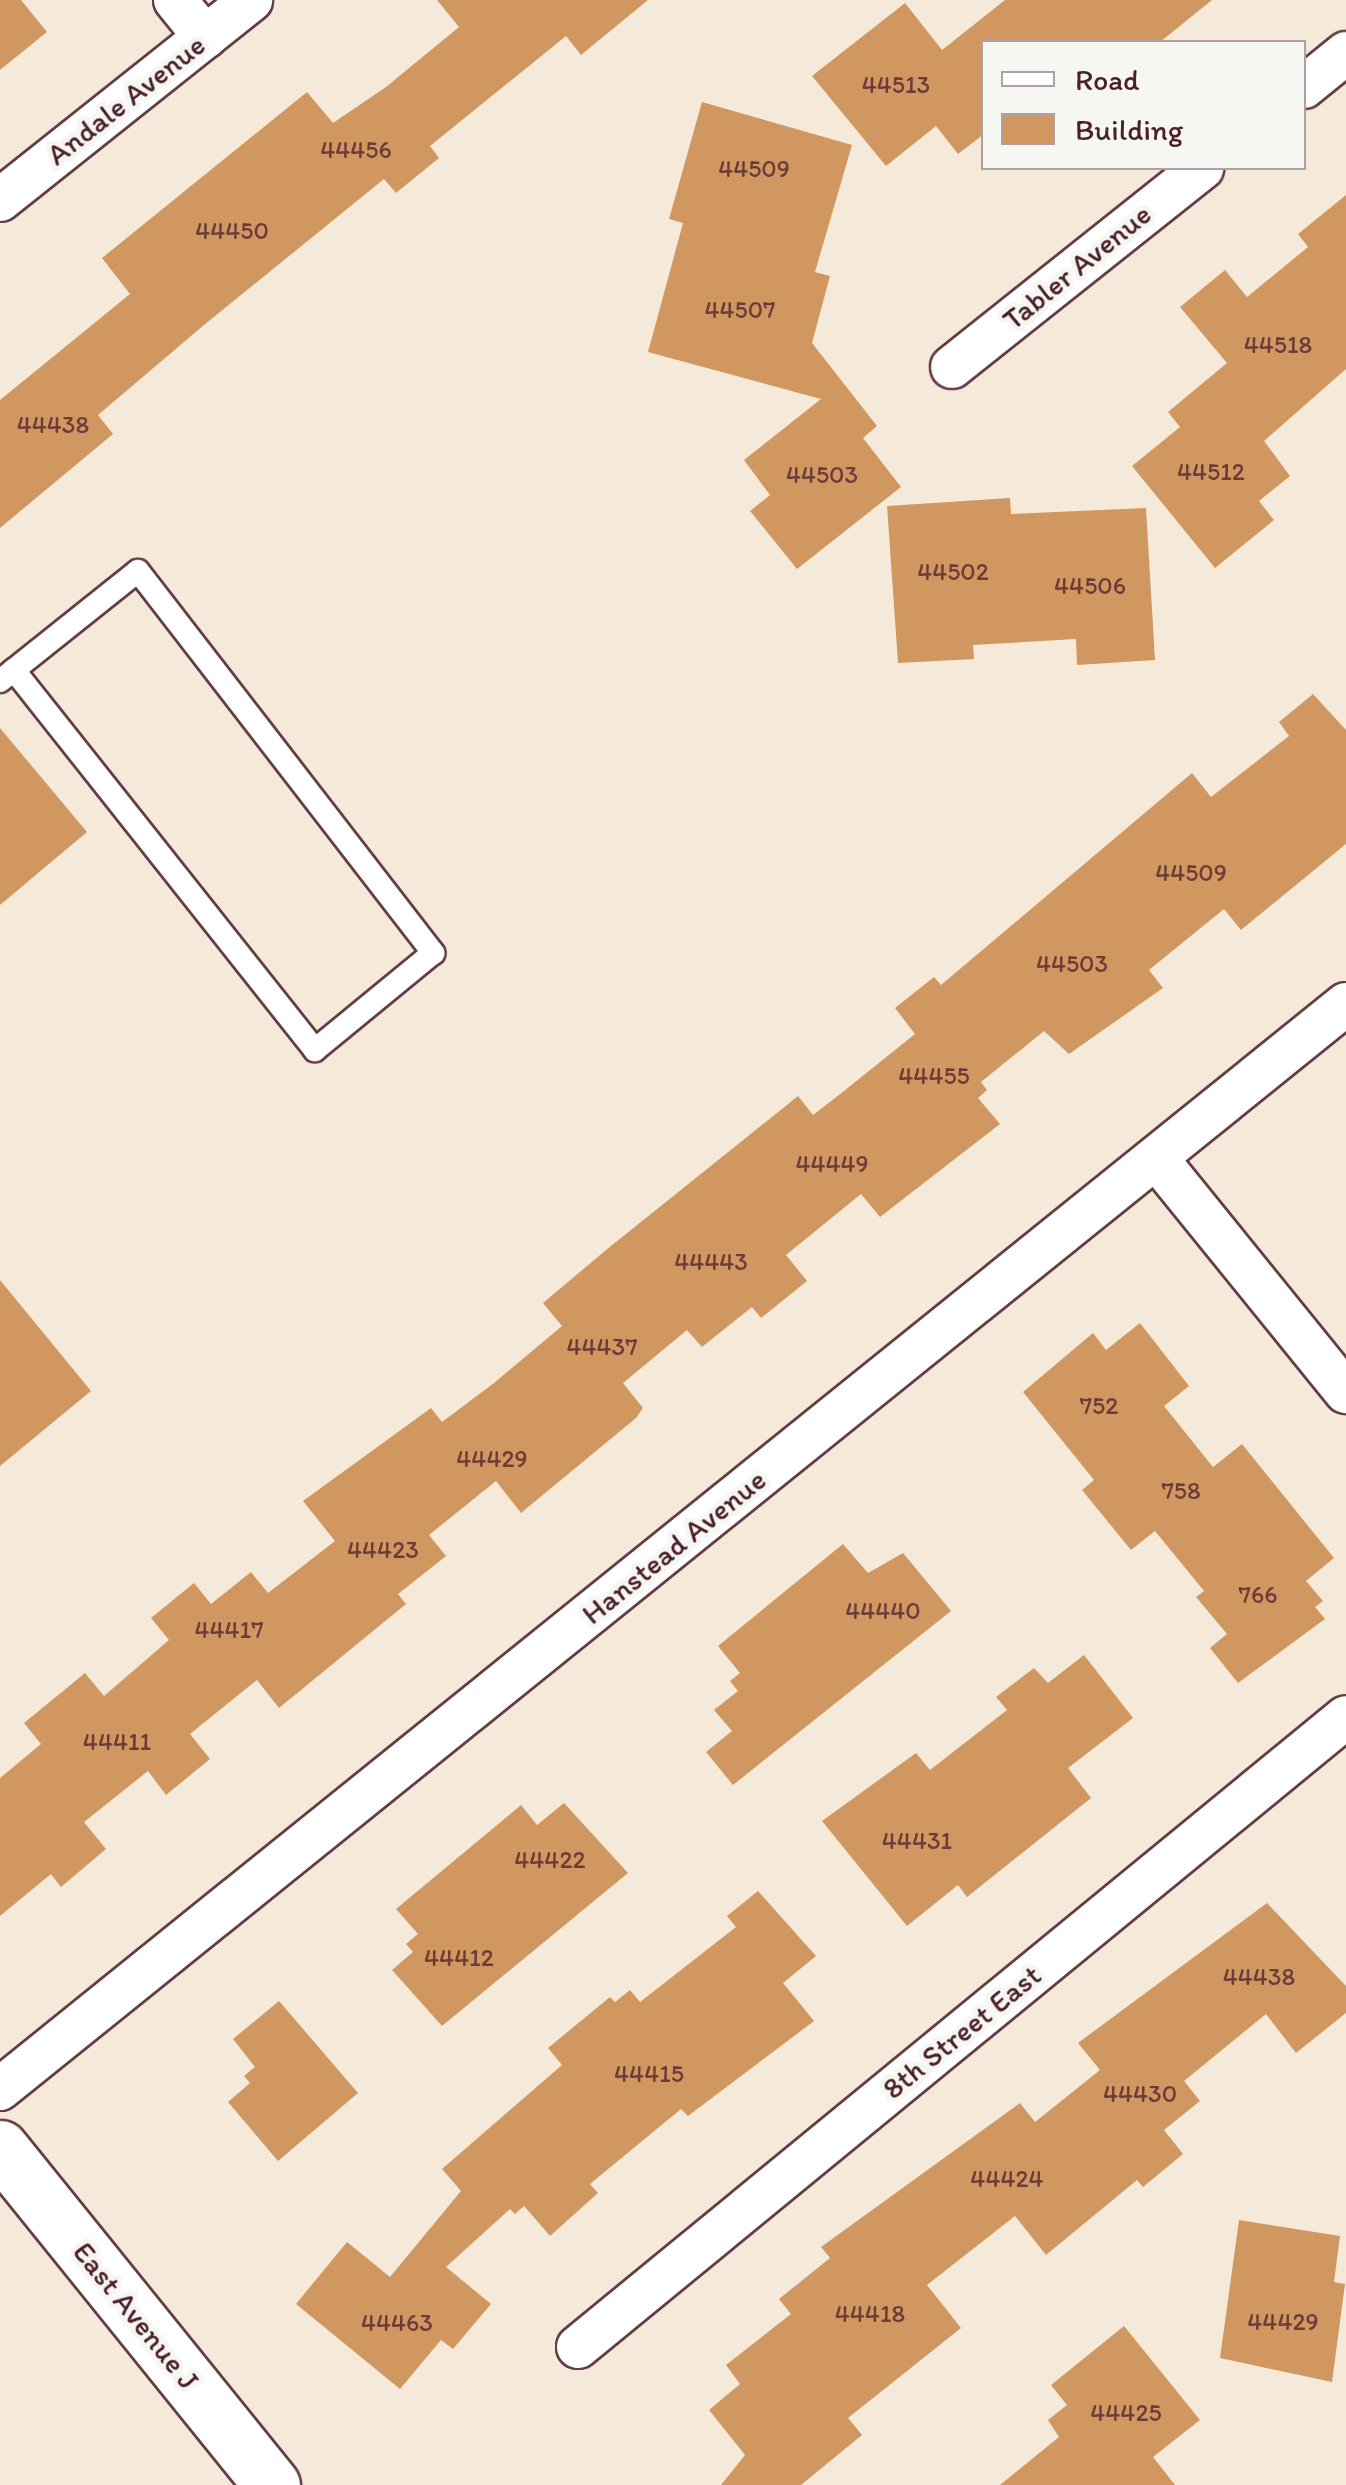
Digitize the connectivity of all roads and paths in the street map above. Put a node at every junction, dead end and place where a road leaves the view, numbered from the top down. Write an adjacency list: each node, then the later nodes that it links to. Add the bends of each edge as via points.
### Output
1 (175, 0): 3 (street)
2 (251, 0): 3 (street, Andale Avenue)
3 (206, 37): 7 (street, Andale Avenue)
4 (1346, 53): 5 (street)
5 (1306, 85)
6 (1199, 170): 8 (street, Tabler Avenue)
7 (0, 200)
8 (952, 367)
9 (7, 676): 9 (lane, via 138,570 433,952 315,1050)
10 (1346, 1004): 11 (street, Hanstead Avenue)
11 (1157, 1159): 12 (street); 14 (street, Hanstead Avenue)
12 (1346, 1392)
13 (1346, 1717): 16 (street, 8th Street East)
14 (0, 2089)
15 (0, 2148): 17 (main road, East Avenue J)
16 (578, 2347)
17 (272, 2485)

